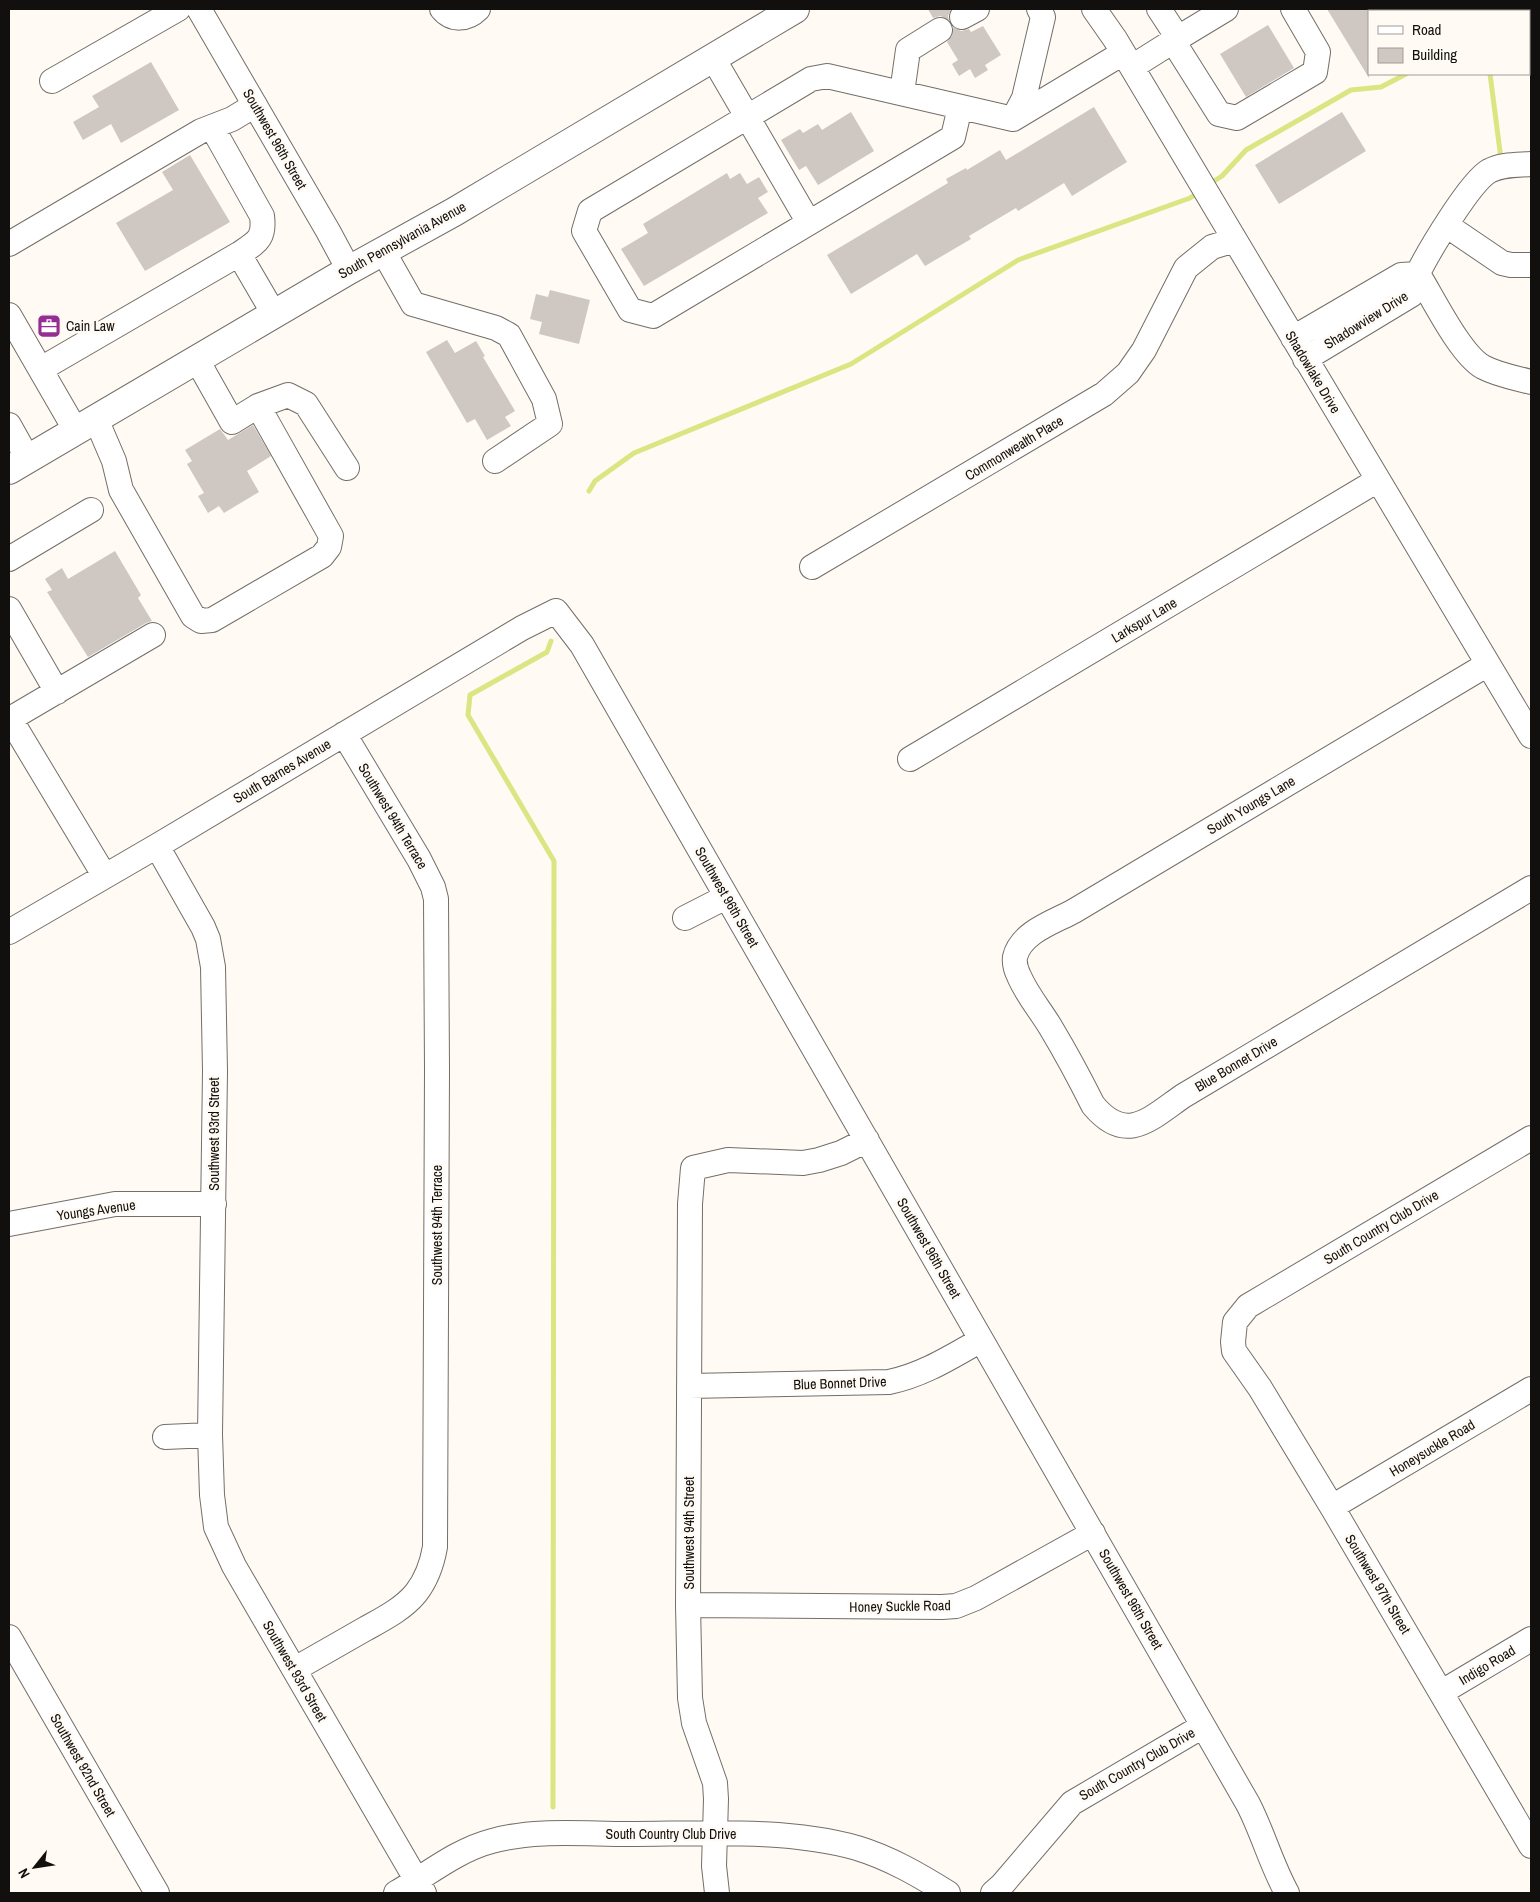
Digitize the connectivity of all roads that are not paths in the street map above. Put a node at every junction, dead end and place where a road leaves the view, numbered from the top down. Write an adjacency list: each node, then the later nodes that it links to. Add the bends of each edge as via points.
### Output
1 (178, 9): 15 (street)
2 (199, 9): 17 (street, Southwest 96th Street)
3 (442, 9): 4 (street, via 453,18 469,16)
4 (478, 9)
5 (795, 9): 13 (main road, South Pennsylvania Avenue)
6 (1039, 9): 20 (street, via 1043,17 1024,98)
7 (1094, 9): 14 (street, Shadowlake Drive)
8 (1159, 9): 12 (street)
9 (1226, 9): 12 (street)
10 (1292, 9): 12 (street, via 1318,52 1315,72 1237,118 1219,114)
11 (940, 30): 16 (street, via 908,50)
12 (1175, 40): 14 (street)
13 (713, 58): 19 (street); 27 (main road, South Pennsylvania Avenue)
14 (1127, 60): 20 (street); 25 (street, Shadowlake Drive)
15 (52, 81)
16 (902, 94): 18 (street); 19 (street, via 827,76 811,80)
17 (255, 105): 21 (street); 30 (street, Southwest 96th Street)
18 (960, 107): 20 (street); 23 (street, via 953,137)
19 (747, 117): 23 (street); 23 (street, via 590,211 584,231 630,310 653,316)
20 (1013, 119)
21 (212, 127): 26 (street); 28 (street, via 262,216 264,229 258,241)
22 (1531, 164): 24 (street, Shadowview Drive, via 1490,171 1477,182)
23 (809, 223)
24 (1446, 225): 29 (street, via 1502,263); 31 (street, Shadowview Drive)
25 (1235, 240): 35 (street, Shadowlake Drive); 49 (street, Commonwealth Place, via 1212,247 1186,268 1136,362 1104,394)
26 (9, 244)
27 (383, 251): 30 (main road, South Pennsylvania Avenue); 43 (street, via 413,304 496,328 509,335 544,399 550,424)
28 (239, 254): 33 (street); 38 (street)
29 (1531, 265)
30 (348, 270): 33 (main road, South Pennsylvania Avenue)
31 (1418, 274): 32 (street, Shadowview Drive, via 1411,295); 39 (street, via 1461,346 1475,361 1496,373)
32 (1364, 308): 35 (street, Shadowview Drive); 36 (street, Shadowview Drive)
33 (274, 314): 37 (main road, South Pennsylvania Avenue)
34 (9, 315): 38 (street)
35 (1293, 338): 36 (street, Shadowlake Drive)
36 (1305, 359): 46 (street, Shadowlake Drive)
37 (197, 360): 40 (street, via 232,422); 42 (main road, South Pennsylvania Avenue)
38 (41, 369): 42 (street)
39 (1531, 382)
40 (258, 406): 42 (street, via 331,536 329,547 322,556 212,620 201,621 193,616 121,490 114,461); 45 (street, via 288,395 306,404)
41 (9, 425): 44 (street)
42 (86, 425): 44 (main road, South Pennsylvania Avenue)
43 (495, 461)
44 (18, 465)
45 (347, 468)
46 (1378, 480): 53 (street, Shadowlake Drive); 58 (street, Larkspur Lane)
47 (91, 510): 48 (street)
48 (12, 551)
49 (812, 567)
50 (9, 609): 54 (street)
51 (556, 611): 56 (street, South Barnes Avenue); 62 (street, Southwest 96th Street, via 582,645)
52 (153, 635): 54 (street)
53 (1488, 664): 57 (street, Shadowlake Drive); 65 (street, South Youngs Lane, via 1037,931)
54 (57, 692): 55 (street)
55 (9, 718): 60 (street)
56 (344, 734): 59 (street, South Barnes Avenue); 81 (street, Southwest 94th Terrace, via 419,859 436,899 435,1547 432,1566 416,1594 389,1615)
57 (1531, 736)
58 (910, 759)
59 (157, 846): 60 (street, South Barnes Avenue); 68 (street, Southwest 93rd Street, via 195,910 212,955)
60 (104, 876): 64 (street, South Barnes Avenue)
61 (1531, 888): 65 (street, Blue Bonnet Drive, via 1146,1121 1128,1126 1111,1123 1093,1106 1051,1028 1019,978 1015,964)
62 (726, 897): 63 (street); 67 (street, Southwest 96th Street)
63 (685, 918)
64 (9, 932)
65 (1018, 951)
66 (1531, 1138): 70 (street, South Country Club Drive, via 1248,1306)
67 (867, 1140): 71 (street, Southwest 96th Street); 72 (street, Southwest 94th Street, via 820,1160 728,1160 693,1168)
68 (214, 1204): 69 (street, Youngs Avenue, via 116,1204); 74 (street, Southwest 93rd Street)
69 (9, 1224)
70 (1235, 1322): 76 (street, Southwest 97th Street, via 1234,1351)
71 (981, 1340): 72 (street, Blue Bonnet Drive, via 929,1370 889,1382); 77 (street, Southwest 96th Street)
72 (689, 1386): 78 (street, Southwest 94th Street)
73 (1531, 1388): 76 (street, Honeysuckle Road)
74 (210, 1435): 75 (street); 81 (street, Southwest 93rd Street, via 216,1527 234,1566)
75 (165, 1437)
76 (1332, 1507): 82 (street, Southwest 97th Street)
77 (1093, 1533): 78 (street, Honey Suckle Road, via 956,1606); 83 (street, Southwest 96th Street)
78 (688, 1605): 84 (street, Southwest 94th Street, via 692,1713 715,1783)
79 (9, 1637): 87 (street, Southwest 92nd Street)
80 (1531, 1638): 82 (street, Indigo Road)
81 (294, 1669): 86 (street, Southwest 93rd Street)
82 (1442, 1692): 85 (street, Southwest 97th Street)
83 (1203, 1726): 91 (street, South Country Club Drive, via 1072,1803); 92 (street, Southwest 96th Street, via 1259,1824 1278,1878)
84 (715, 1834): 86 (street, South Country Club Drive, via 545,1834 505,1838 474,1847 451,1859); 89 (street, Southwest 94th Street); 90 (street, South Country Club Drive, via 774,1834 829,1841 859,1849 910,1870)
85 (1531, 1846)
86 (420, 1887): 88 (street, South Country Club Drive)
87 (157, 1893)
88 (396, 1893)
89 (717, 1893)
90 (948, 1893)
91 (993, 1893)
92 (1287, 1893)

